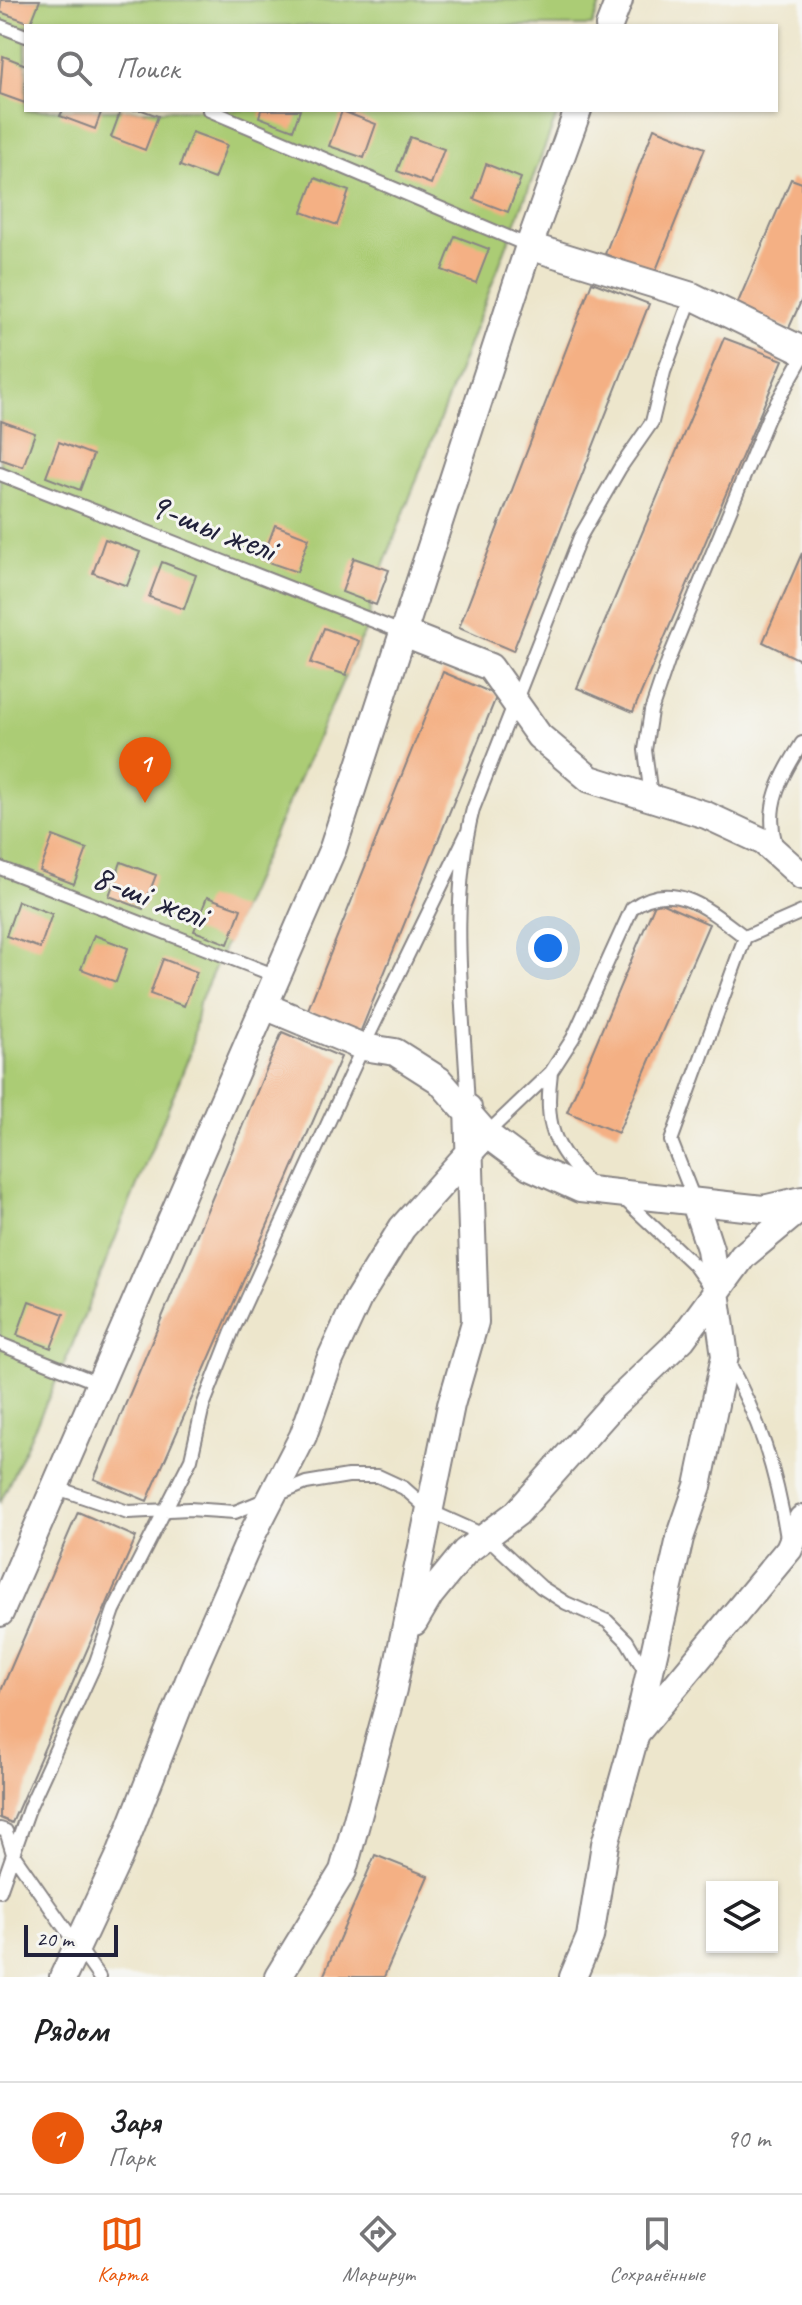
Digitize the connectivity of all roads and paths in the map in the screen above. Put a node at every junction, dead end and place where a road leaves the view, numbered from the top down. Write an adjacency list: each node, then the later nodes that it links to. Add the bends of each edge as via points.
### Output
1 (619, 0): 2 (street)
2 (610, 24)
3 (0, 26): 4 (lane)
4 (24, 35)
5 (214, 112): 7 (lane)
6 (577, 112): 7 (street)
7 (529, 246): 8 (street); 12 (street)
8 (692, 296): 9 (street); 13 (lane, via 652,422 580,537)
9 (802, 350)
10 (802, 358): 15 (lane, via 768,418 664,673 645,750)
11 (0, 474): 12 (lane, 9-шы желі)
12 (404, 633): 13 (street, via 490,667); 22 (street, via 333,848)
13 (515, 699): 15 (street, via 539,736 590,779); 16 (lane)
14 (802, 743): 17 (lane, via 773,797 770,823)
15 (651, 797): 17 (street, via 706,815 764,842)
16 (467, 833): 24 (lane); 26 (lane, via 459,921)
17 (779, 856): 19 (street)
18 (0, 868): 22 (lane, 8-ші желі)
19 (802, 876)
20 (802, 912): 21 (lane)
21 (745, 937): 25 (lane, via 675,895 649,895 632,908 573,1038); 30 (lane, via 671,1141)
22 (279, 977): 23 (street)
23 (267, 1007): 24 (street); 35 (street)
24 (363, 1047): 26 (street, via 395,1052 439,1080); 38 (lane, via 232,1332 203,1406 191,1459)
25 (551, 1072): 27 (lane); 28 (lane, via 548,1126 563,1155)
26 (468, 1108): 27 (street)
27 (478, 1143): 28 (street, via 580,1189); 37 (street, via 402,1228 358,1299); 39 (street, via 475,1322 451,1405)
28 (606, 1192): 30 (street); 32 (lane, via 694,1265)
29 (802, 1200): 30 (street, via 763,1209)
30 (695, 1203): 32 (street, via 710,1249)
31 (802, 1207): 32 (street, via 743,1256)
32 (716, 1296): 34 (street); 41 (street, via 682,1339 613,1405 517,1513)
33 (0, 1344): 35 (lane)
34 (725, 1356): 42 (lane, via 749,1399 777,1476); 45 (street, via 698,1486 680,1538)
35 (98, 1383): 36 (street)
36 (54, 1487): 38 (lane, via 128,1512); 43 (street)
37 (275, 1497): 38 (lane, via 235,1512); 39 (lane, via 306,1483 378,1476 404,1488); 50 (street, via 241,1560)
38 (166, 1509): 48 (lane, via 114,1610)
39 (430, 1511): 41 (lane); 44 (street)
40 (802, 1519): 42 (street)
41 (486, 1536): 44 (street, via 465,1552 430,1595); 45 (lane, via 541,1587 607,1621 627,1641)
42 (789, 1549): 46 (street)
43 (0, 1613)
44 (403, 1643): 53 (street, via 343,1871)
45 (648, 1676): 46 (street)
46 (636, 1733): 54 (street, via 605,1844 590,1937)
47 (0, 1829): 48 (lane, via 6,1831)
48 (13, 1854): 49 (lane); 50 (lane)
49 (0, 1891)
50 (77, 1946): 51 (street); 52 (lane)
51 (63, 1977)
52 (99, 1977)
53 (278, 1977)
54 (573, 1977)

